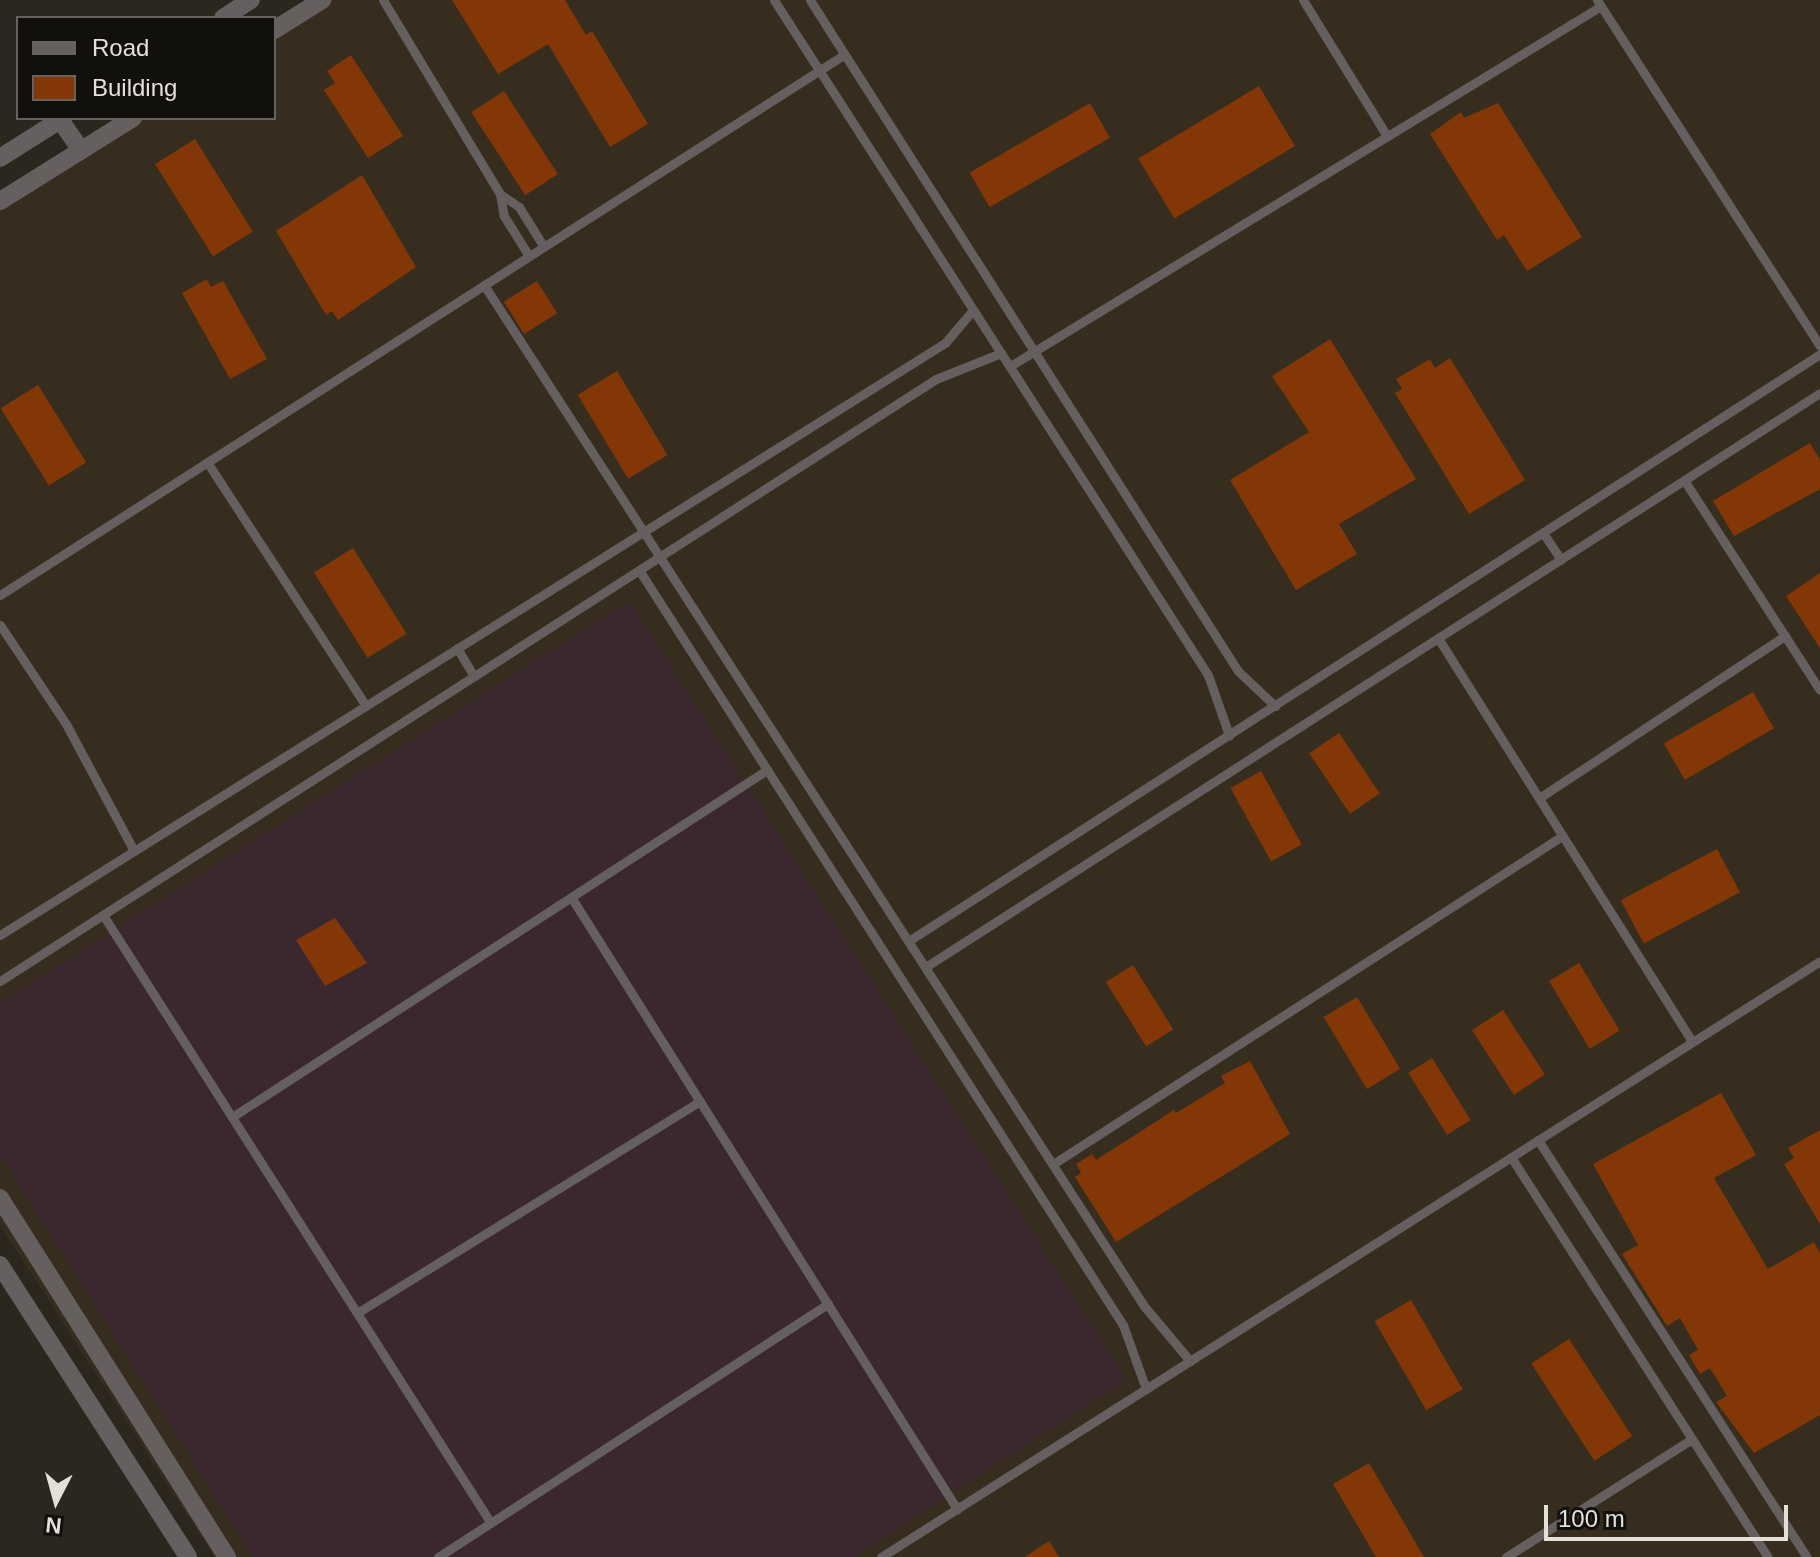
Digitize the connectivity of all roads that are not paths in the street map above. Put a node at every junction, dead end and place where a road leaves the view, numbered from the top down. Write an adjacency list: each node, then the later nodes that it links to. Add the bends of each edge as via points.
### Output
1 (251, 0): 8 (street)
2 (322, 0): 9 (street)
3 (383, 0): 18 (lane)
4 (774, 0): 11 (lane)
5 (810, 0): 10 (lane)
6 (1303, 0): 15 (lane)
7 (1599, 3): 15 (lane); 24 (lane)
8 (226, 16)
9 (276, 29)
10 (845, 54): 11 (lane); 25 (lane)
11 (819, 70): 20 (lane); 23 (lane)
12 (60, 120): 17 (street)
13 (63, 120): 16 (street)
14 (130, 120): 16 (street)
15 (1387, 136): 25 (lane)
16 (81, 150): 19 (street)
17 (0, 158)
18 (500, 194): 20 (lane, via 519,207); 21 (lane, via 504,216)
19 (0, 201)
20 (544, 247): 21 (lane)
21 (529, 256): 22 (lane)
22 (484, 285): 30 (lane); 32 (lane)
23 (973, 310): 26 (lane); 32 (lane, via 945,343)
24 (1820, 346)
25 (1034, 352): 28 (lane); 45 (lane, via 1238,671)
26 (1001, 353): 28 (lane); 34 (lane, via 936,379)
27 (1820, 354): 33 (lane)
28 (1010, 366): 46 (lane, via 1208,675)
29 (1820, 393): 31 (lane)
30 (207, 462): 37 (lane); 44 (lane)
31 (1684, 480): 35 (lane); 39 (lane)
32 (642, 533): 34 (lane); 41 (lane)
33 (1543, 533): 35 (lane); 45 (lane)
34 (658, 558): 36 (lane); 54 (lane)
35 (1561, 560): 40 (lane)
36 (639, 570): 42 (lane); 47 (lane)
37 (0, 595)
38 (0, 625): 50 (lane, via 66,724)
39 (1785, 636): 43 (lane); 48 (lane)
40 (1438, 638): 48 (lane); 56 (lane)
41 (457, 648): 42 (lane); 44 (lane)
42 (474, 676): 52 (lane)
43 (1820, 690)
44 (366, 706): 50 (lane)
45 (1275, 706): 46 (lane)
46 (1229, 735): 54 (lane)
47 (767, 770): 51 (lane); 69 (lane, via 1123,1325)
48 (1539, 798): 49 (lane)
49 (1562, 836): 58 (lane); 63 (lane)
50 (134, 851): 53 (lane)
51 (571, 897): 59 (lane); 60 (lane)
52 (103, 915): 57 (lane); 60 (lane)
53 (0, 935)
54 (910, 940): 56 (lane)
55 (1820, 961): 58 (lane)
56 (927, 966): 63 (lane)
57 (0, 981)
58 (1692, 1042): 61 (lane)
59 (700, 1101): 66 (lane); 67 (lane)
60 (232, 1117): 67 (lane)
61 (1538, 1140): 62 (lane); 79 (lane)
62 (1511, 1157): 68 (lane); 70 (lane)
63 (1053, 1164): 68 (lane, via 1144,1306)
64 (0, 1198): 74 (street)
65 (0, 1265): 73 (street)
66 (828, 1304): 71 (lane); 72 (lane)
67 (357, 1313): 72 (lane)
68 (1190, 1361): 69 (lane)
69 (1146, 1389): 71 (lane)
70 (1692, 1439): 77 (lane); 78 (lane)
71 (957, 1509): 76 (lane)
72 (491, 1523): 75 (lane)
73 (188, 1557)
74 (227, 1557)
75 (438, 1557)
76 (881, 1557)
77 (1506, 1557)
78 (1768, 1557)
79 (1807, 1557)

